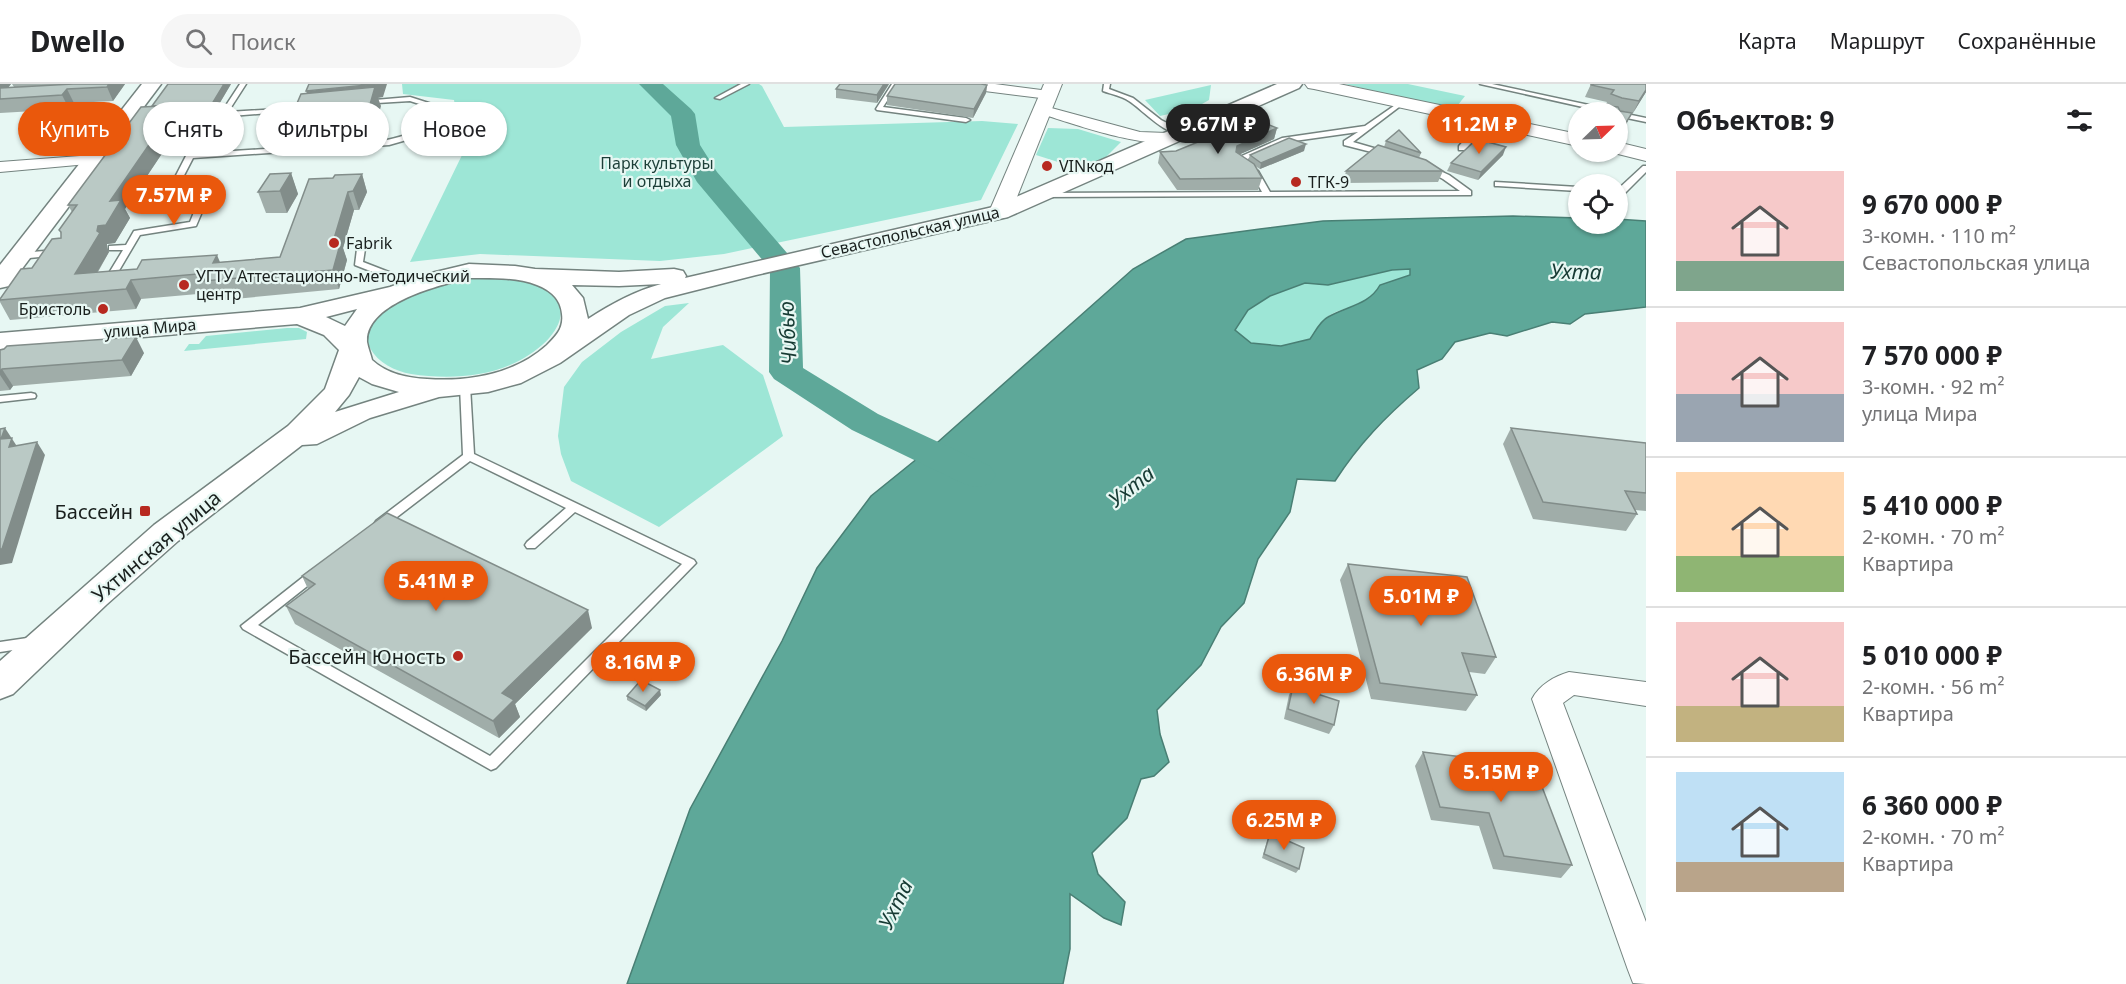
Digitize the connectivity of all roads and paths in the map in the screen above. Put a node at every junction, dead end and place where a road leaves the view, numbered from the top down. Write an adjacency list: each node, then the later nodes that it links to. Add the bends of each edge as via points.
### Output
1 (152, 84): 29 (main road, via 129,121)
2 (243, 84): 12 (lane)
3 (746, 84): 11 (lane)
4 (895, 84): 17 (lane, via 879,109)
5 (961, 84): 10 (street)
6 (1107, 84): 21 (lane, via 1105,90 1131,99)
7 (1293, 84): 21 (main road, Севастопольская улица)
8 (1314, 84): 14 (street)
9 (1482, 84): 15 (lane)
10 (1049, 96): 21 (street, via 1139,137); 38 (street)
11 (718, 98)
12 (232, 102)
13 (374, 102): 23 (lane, via 410,99 436,107 435,123 421,133)
14 (1401, 103): 18 (street); 20 (lane)
15 (1568, 103)
16 (1628, 116): 19 (lane)
17 (966, 120)
18 (1487, 120): 22 (street); 24 (lane)
19 (1646, 120)
20 (1368, 128): 28 (lane, via 1347,143); 37 (lane, via 1285,140 1238,161 1255,172)
21 (1174, 135): 36 (main road, Севастопольская улица)
22 (1568, 138)
23 (389, 143)
24 (1462, 148)
25 (1628, 151): 27 (street)
26 (256, 152): 39 (lane, via 190,156 173,189 207,193 193,224 137,233)
27 (1646, 155)
28 (1392, 156)
29 (93, 160): 31 (street); 43 (main road)
30 (1414, 162): 37 (lane, via 1468,193)
31 (0, 167)
32 (1646, 168): 34 (lane)
33 (1498, 184): 35 (lane)
34 (1628, 185)
35 (1568, 188)
36 (1037, 195): 37 (lane); 38 (main road, Севастопольская улица)
37 (1268, 195)
38 (1000, 212): 44 (main road, Севастопольская улица)
39 (129, 247): 40 (lane); 45 (lane, via 110,278)
40 (112, 248)
41 (361, 249): 48 (lane, via 358,263)
42 (66, 253): 43 (lane)
43 (19, 256): 47 (main road)
44 (753, 268): 46 (main road, Севастопольская улица, via 646,278); 52 (main road, Севастопольская улица, via 643,298)
45 (129, 276)
46 (536, 276): 48 (main road, via 504,271 469,272 433,278); 52 (main road, via 560,287 574,303 577,320 569,339)
47 (0, 281)
48 (407, 288): 49 (main road, улица Мира); 51 (main road, via 373,307 357,327)
49 (300, 316): 50 (main road, улица Мира); 51 (main road, улица Мира, via 333,329)
50 (0, 341)
51 (353, 348): 53 (main road, улица Мира, via 362,365 382,378 411,387); 56 (main road, via 348,374 330,401)
52 (550, 357): 53 (main road, via 521,373)
53 (456, 388): 56 (main road, via 403,398 360,412); 57 (lane)
54 (31, 396): 55 (lane)
55 (0, 399)
56 (269, 456): 62 (main road, Ухтинская улица, via 182,521)
57 (469, 456): 58 (lane); 59 (lane)
58 (575, 506): 60 (lane); 61 (lane, via 690,563 491,764 248,626)
59 (371, 531)
60 (531, 545)
61 (324, 567)
62 (47, 640): 63 (lane); 64 (main road, Ухтинская улица)
63 (0, 647)
64 (0, 684)
65 (1646, 694): 66 (street, via 1569,683 1547,699)
66 (1646, 970)

